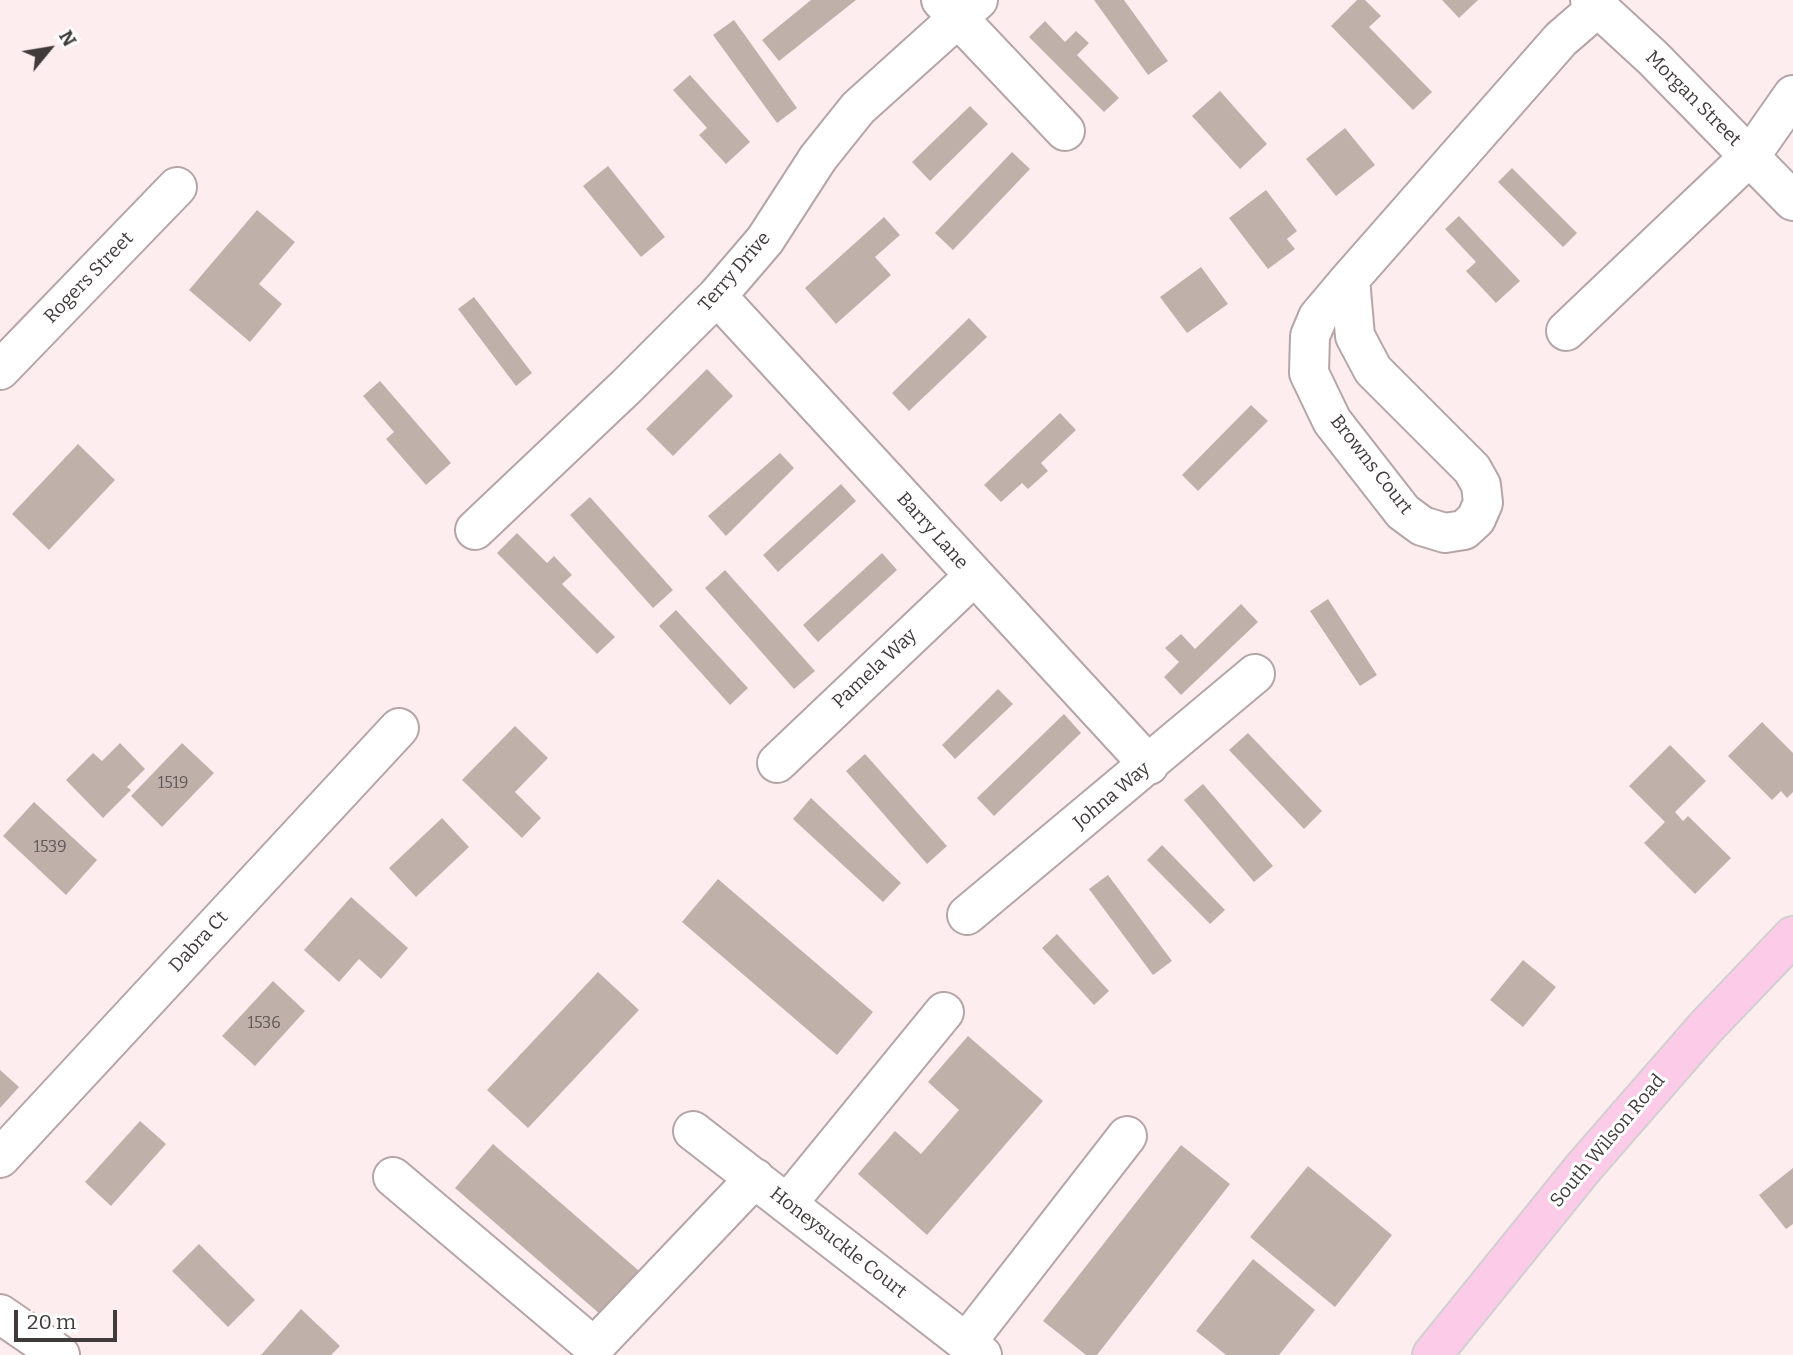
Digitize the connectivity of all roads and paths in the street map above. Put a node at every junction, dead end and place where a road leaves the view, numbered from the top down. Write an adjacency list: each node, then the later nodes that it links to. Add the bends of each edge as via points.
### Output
1 (1594, 3): 5 (street, Morgan Street); 8 (street, Browns Court)
2 (959, 5): 4 (street); 9 (street, Terry Drive, via 858,108 818,158 765,240)
3 (1793, 95): 5 (street)
4 (1065, 131)
5 (1751, 155): 7 (street, Morgan Street); 10 (street)
6 (177, 187): 11 (street, Rogers Street)
7 (1793, 201)
8 (1350, 279): 8 (street, Browns Court, via 1318,317 1310,336 1310,373 1332,421 1403,512 1434,530 1464,530 1483,503 1481,485 1472,469 1373,370 1355,336)
9 (717, 296): 12 (street, Terry Drive); 13 (street, Barry Lane)
10 (1566, 331)
11 (0, 370)
12 (475, 530)
13 (974, 576): 16 (street, Pamela Way); 17 (street, Barry Lane)
14 (1255, 674): 17 (street, Johna Way)
15 (399, 729): 23 (street, Dabra Ct)
16 (776, 763)
17 (1149, 765): 18 (street, Johna Way)
18 (967, 915)
19 (1793, 936): 30 (main road, South Wilson Road, via 1584,1167)
20 (944, 1012): 26 (street)
21 (693, 1131): 25 (street, Honeysuckle Court)
22 (1127, 1136): 28 (street)
23 (0, 1158)
24 (393, 1177): 25 (street, via 594,1347)
25 (755, 1178): 26 (street, Honeysuckle Court)
26 (787, 1204): 28 (street, Honeysuckle Court)
27 (0, 1314): 29 (street)
28 (974, 1349)
29 (60, 1355)
30 (1432, 1355)

